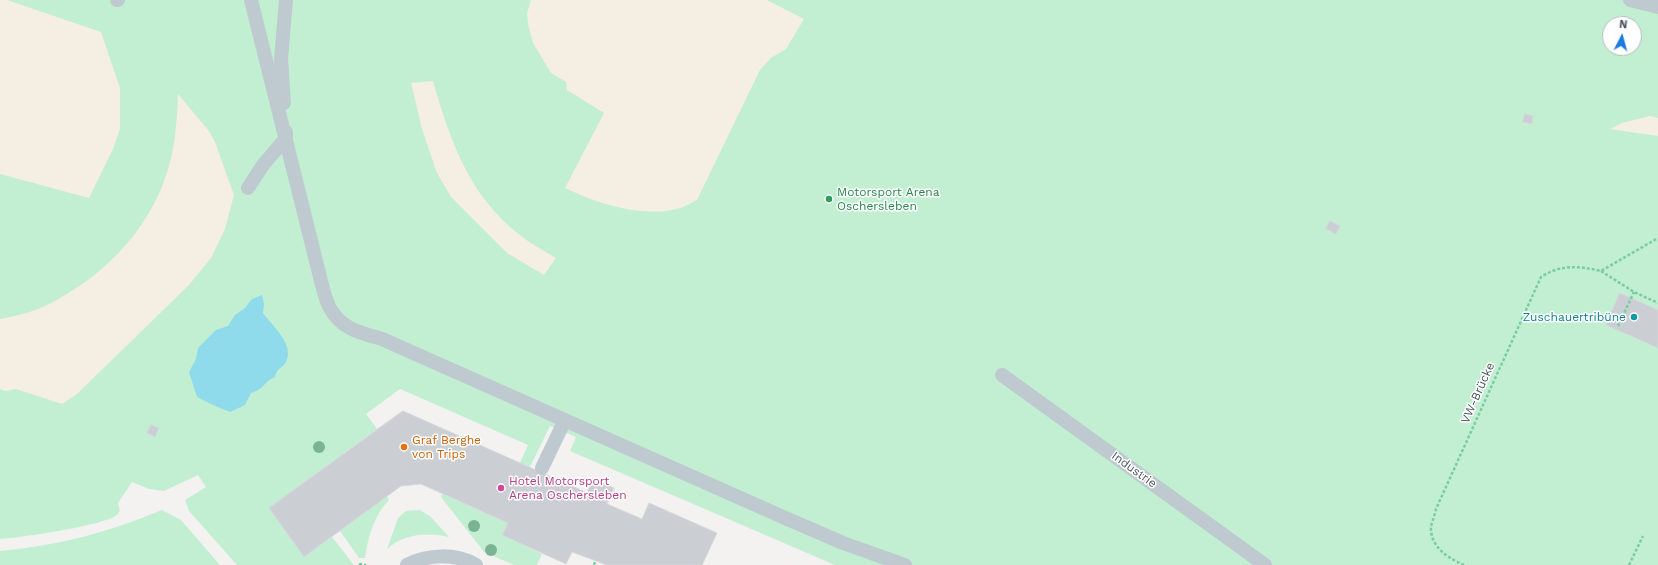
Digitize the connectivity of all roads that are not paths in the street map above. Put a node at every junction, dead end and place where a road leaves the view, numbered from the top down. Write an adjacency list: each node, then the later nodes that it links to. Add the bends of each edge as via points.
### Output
1 (251, 0): 5 (lane)
2 (286, 0): 5 (lane, via 281,58)
3 (1630, 0): 4 (lane)
4 (1658, 7)
5 (286, 138): 6 (lane); 8 (lane, via 322,285 330,308 342,325 382,339)
6 (248, 188)
7 (1002, 375): 13 (lane, Industrie)
8 (565, 420): 9 (lane); 12 (lane, via 796,523)
9 (542, 468)
10 (407, 565): 11 (lane, via 419,560 444,557)
11 (476, 565)
12 (905, 565)
13 (1265, 565)

